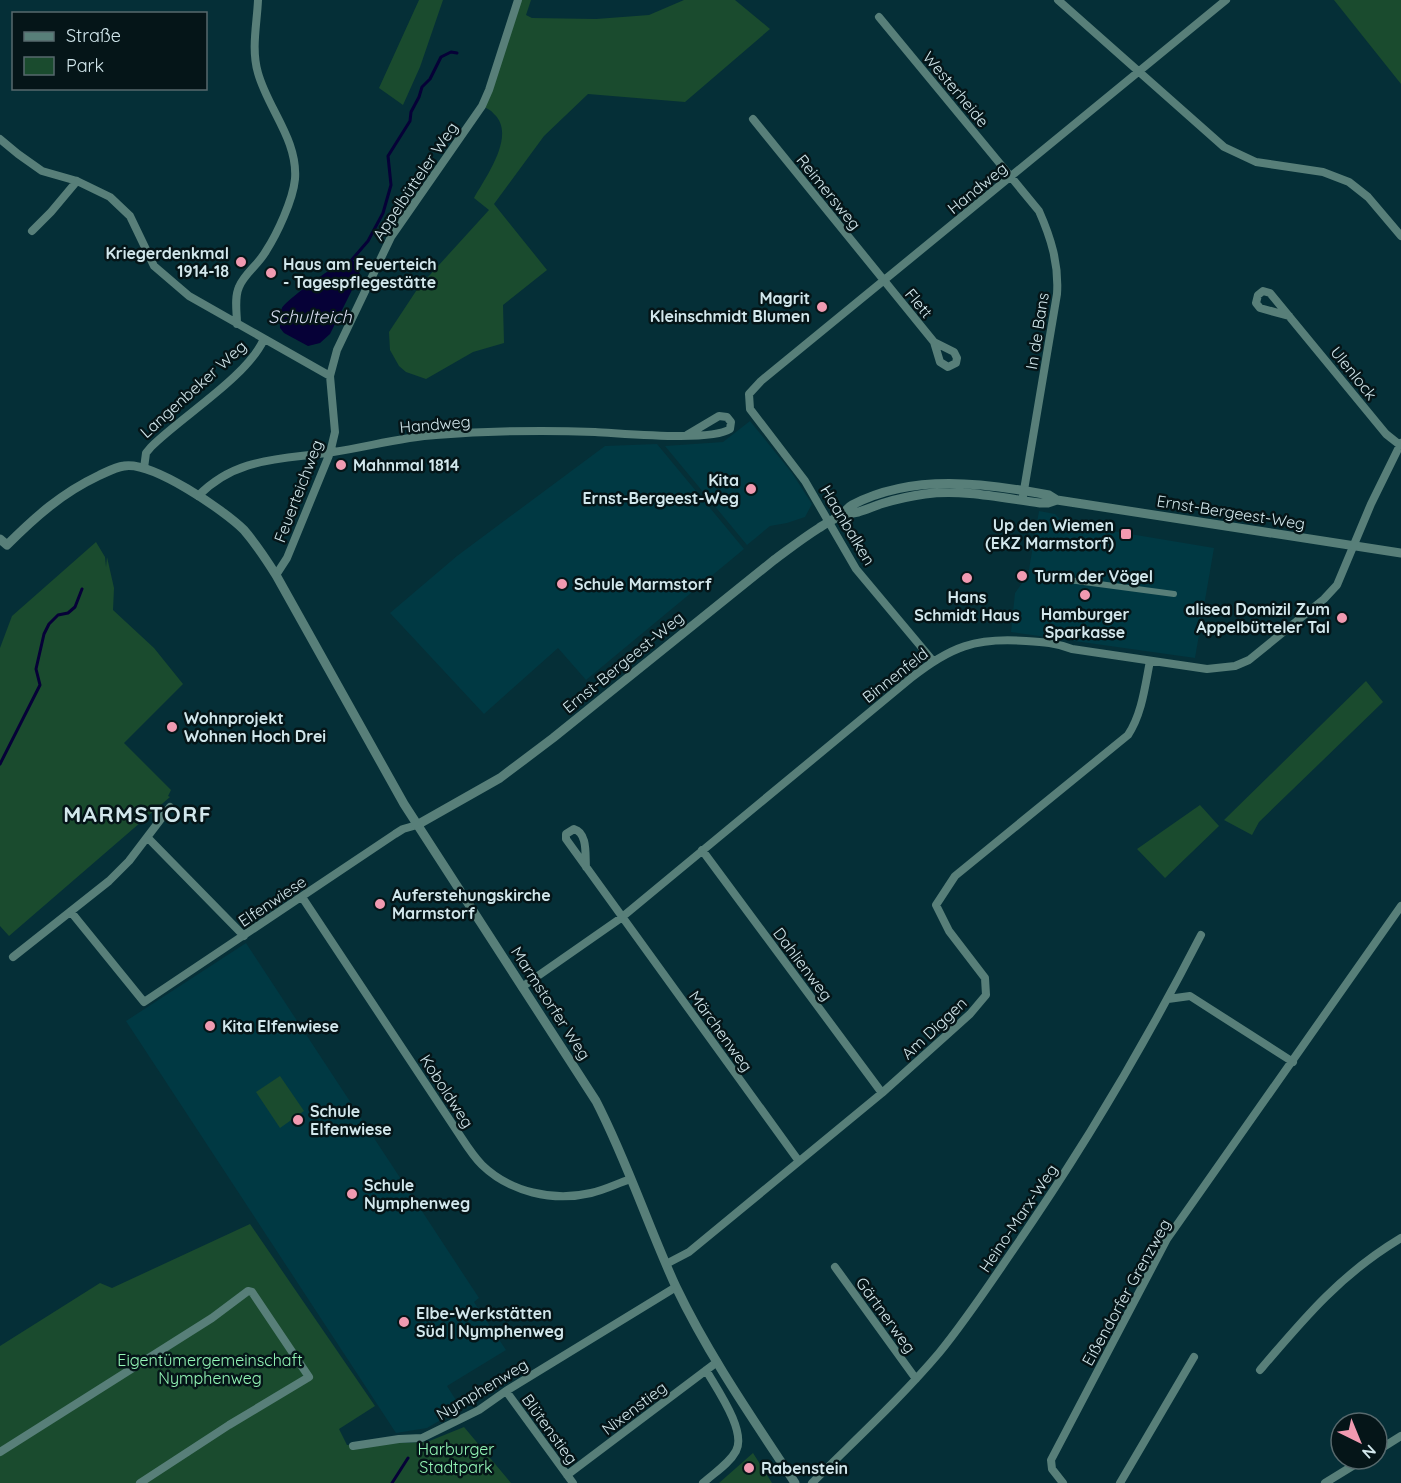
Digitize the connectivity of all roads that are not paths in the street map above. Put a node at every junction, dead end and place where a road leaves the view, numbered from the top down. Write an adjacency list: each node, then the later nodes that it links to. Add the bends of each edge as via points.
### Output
1 (258, 0): 15 (street, via 256,65 294,155 295,176 267,251 238,287)
2 (518, 0): 18 (street, Appelbütteler Weg, via 482,106 391,237 337,350)
3 (1058, 0): 6 (street)
4 (1226, 0): 6 (street, Handweg)
5 (879, 17): 9 (street, Westerheide)
6 (1139, 73): 9 (street, Handweg); 12 (street, via 1224,147 1240,156 1323,172 1349,182 1368,197)
7 (753, 119): 13 (street, Reimersweg)
8 (0, 139): 10 (street, via 42,171)
9 (1012, 177): 13 (street, Handweg); 24 (street, In de Bans, via 1044,221 1056,260 1058,283)
10 (77, 181): 11 (street); 15 (street, via 110,197 130,216 154,266 163,275 189,296)
11 (32, 231)
12 (1401, 236)
13 (884, 282): 17 (street, Flett); 19 (street, Handweg, via 756,386)
14 (1289, 316): 21 (street, Ulenlock, via 1386,434)
15 (237, 324): 16 (street)
16 (264, 339): 18 (street); 23 (street, Langenbeker Weg, via 258,352 240,370 149,449)
17 (934, 342)
18 (330, 376): 22 (street, Feuerteichweg, via 335,432)
19 (748, 399): 29 (street, Haanbalken, via 751,412 796,469)
20 (687, 435): 20 (street, Handweg, via 724,432 730,429 731,422 720,416); 22 (street, Handweg, via 434,435)
21 (1401, 444): 31 (street, Binnenfeld)
22 (330, 453): 25 (street, Handweg, via 263,460 217,480); 33 (street, Feuerteichweg, via 287,558)
23 (144, 468): 25 (street, Marmstorfer Weg); 30 (street, via 116,468 71,490)
24 (1024, 490): 26 (street, In de Bans); 27 (street, Ernst-Bergeest-Weg); 28 (street, Ernst-Bergeest-Weg, via 957,483 923,485 872,497 849,506)
25 (198, 496): 33 (street, Marmstorfer Weg, via 243,530)
26 (1022, 500): 27 (street, Ernst-Bergeest-Weg); 28 (street, Ernst-Bergeest-Weg, via 964,493 928,494)
27 (1057, 500): 31 (street, Ernst-Bergeest-Weg)
28 (844, 513): 29 (street, Ernst-Bergeest-Weg)
29 (829, 521): 36 (street, Haanbalken, via 856,569); 39 (street, Ernst-Bergeest-Weg, via 774,560 500,778)
30 (3, 545)
31 (1354, 546): 32 (street, Ernst-Bergeest-Weg); 37 (street, Binnenfeld, via 1329,595 1249,660 1221,669)
32 (1401, 553)
33 (276, 575): 39 (street, Marmstorfer Weg)
34 (1069, 580): 35 (street)
35 (1174, 594)
36 (933, 661): 37 (street, Binnenfeld, via 953,650 1002,639 1057,644); 41 (street, Binnenfeld)
37 (1150, 662): 53 (street, Am Diggen, via 1135,725 1128,735 955,876 936,904 949,931 985,978 986,995 964,1020)
38 (170, 807): 40 (street)
39 (417, 825): 43 (street, Elfenwiese, via 404,829); 50 (street, Marmstorfer Weg)
40 (148, 838): 45 (street, via 109,881); 48 (street)
41 (702, 850): 46 (street, Binnenfeld); 53 (street, Dahlienweg)
42 (586, 867): 46 (street, Märchenweg)
43 (302, 897): 48 (street, Elfenwiese); 55 (street, Koboldweg, via 457,1131 493,1174 528,1192 551,1196 592,1193)
44 (1401, 907): 52 (street, Eißendorfer Grenzweg)
45 (70, 912): 48 (street, Elfenwiese, via 144,1002); 49 (street)
46 (621, 918): 50 (street, Binnenfeld); 54 (street, Märchenweg)
47 (1201, 935): 51 (street, Heino-Marx-Weg)
48 (244, 936)
49 (14, 957)
50 (522, 987): 55 (street, Marmstorfer Weg, via 596,1101)
51 (1168, 999): 52 (street, via 1190,996); 64 (street, Heino-Marx-Weg, via 1056,1188 960,1326)
52 (1293, 1062): 75 (street, Eißendorfer Grenzweg, via 1167,1239 1051,1460 1052,1469)
53 (882, 1093): 54 (street, Am Diggen)
54 (798, 1160): 57 (street, Am Diggen, via 689,1252)
55 (631, 1179): 57 (street, Marmstorfer Weg)
56 (1401, 1238): 63 (street, via 1343,1278)
57 (666, 1264): 59 (street, Marmstorfer Weg)
58 (835, 1267): 64 (street, Gärtnerweg)
59 (676, 1287): 61 (street, Marmstorfer Weg); 65 (street, Nymphenweg)
60 (1194, 1357): 76 (street)
61 (717, 1362): 62 (street, Nixenstieg); 73 (street, Marmstorfer Weg)
62 (706, 1370): 69 (street, Nixenstieg); 72 (street, via 739,1437 738,1449)
63 (1260, 1370)
64 (916, 1379): 74 (street, Heino-Marx-Weg)
65 (506, 1391): 66 (street, Nymphenweg, via 479,1410 422,1438); 69 (street, Blütenstieg)
66 (353, 1446)
67 (0, 1452): 70 (street, via 212,1318 248,1291 252,1293 309,1377)
68 (1344, 1471): 77 (street)
69 (567, 1476): 71 (street, Blütenstieg)
70 (140, 1483)
71 (573, 1483)
72 (703, 1483)
73 (795, 1483)
74 (812, 1483)
75 (1063, 1483)
76 (1120, 1483)
77 (1325, 1483)

